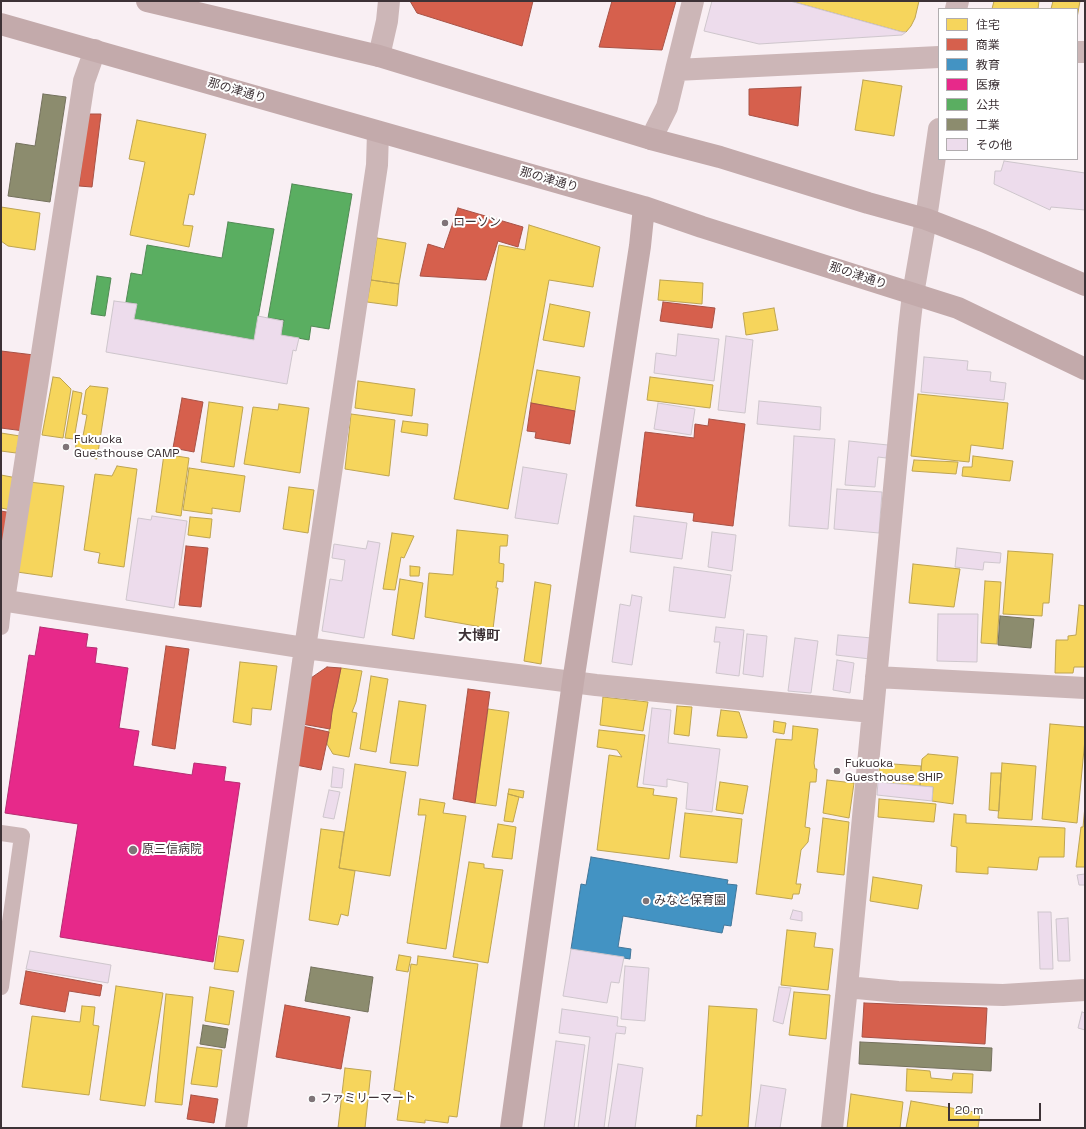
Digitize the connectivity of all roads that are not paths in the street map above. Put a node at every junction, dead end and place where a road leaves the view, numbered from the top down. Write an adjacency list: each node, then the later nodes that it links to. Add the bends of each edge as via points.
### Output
1 (147, 1): 6 (main road)
2 (389, 1): 6 (street)
3 (694, 1): 8 (street)
4 (1, 24): 5 (main road, 那の津通り)
5 (95, 50): 9 (main road, 那の津通り); 17 (street, via 84,81)
6 (379, 56): 11 (main road)
7 (938, 57): 8 (street)
8 (676, 70): 11 (street, via 667,107)
9 (378, 132): 12 (main road, 那の津通り); 19 (street, via 376,173)
10 (938, 136): 13 (street)
11 (651, 139): 13 (main road)
12 (644, 208): 15 (main road, 那の津通り); 21 (main road)
13 (926, 219): 14 (main road); 15 (street)
14 (1085, 285)
15 (913, 294): 16 (main road, 那の津通り, via 958,308); 20 (street)
16 (1085, 368)
17 (3, 600): 18 (lane); 19 (street)
18 (1, 627)
19 (305, 648): 21 (street); 28 (street)
20 (876, 677): 22 (street); 23 (street)
21 (573, 682): 23 (street); 29 (main road)
22 (1085, 688)
23 (872, 712): 26 (street)
24 (1, 833): 25 (lane, via 22,836)
25 (1, 987)
26 (846, 987): 27 (street, via 898,992 1003,995); 30 (street)
27 (1085, 990)
28 (236, 1128)
29 (511, 1128)
30 (832, 1128)

